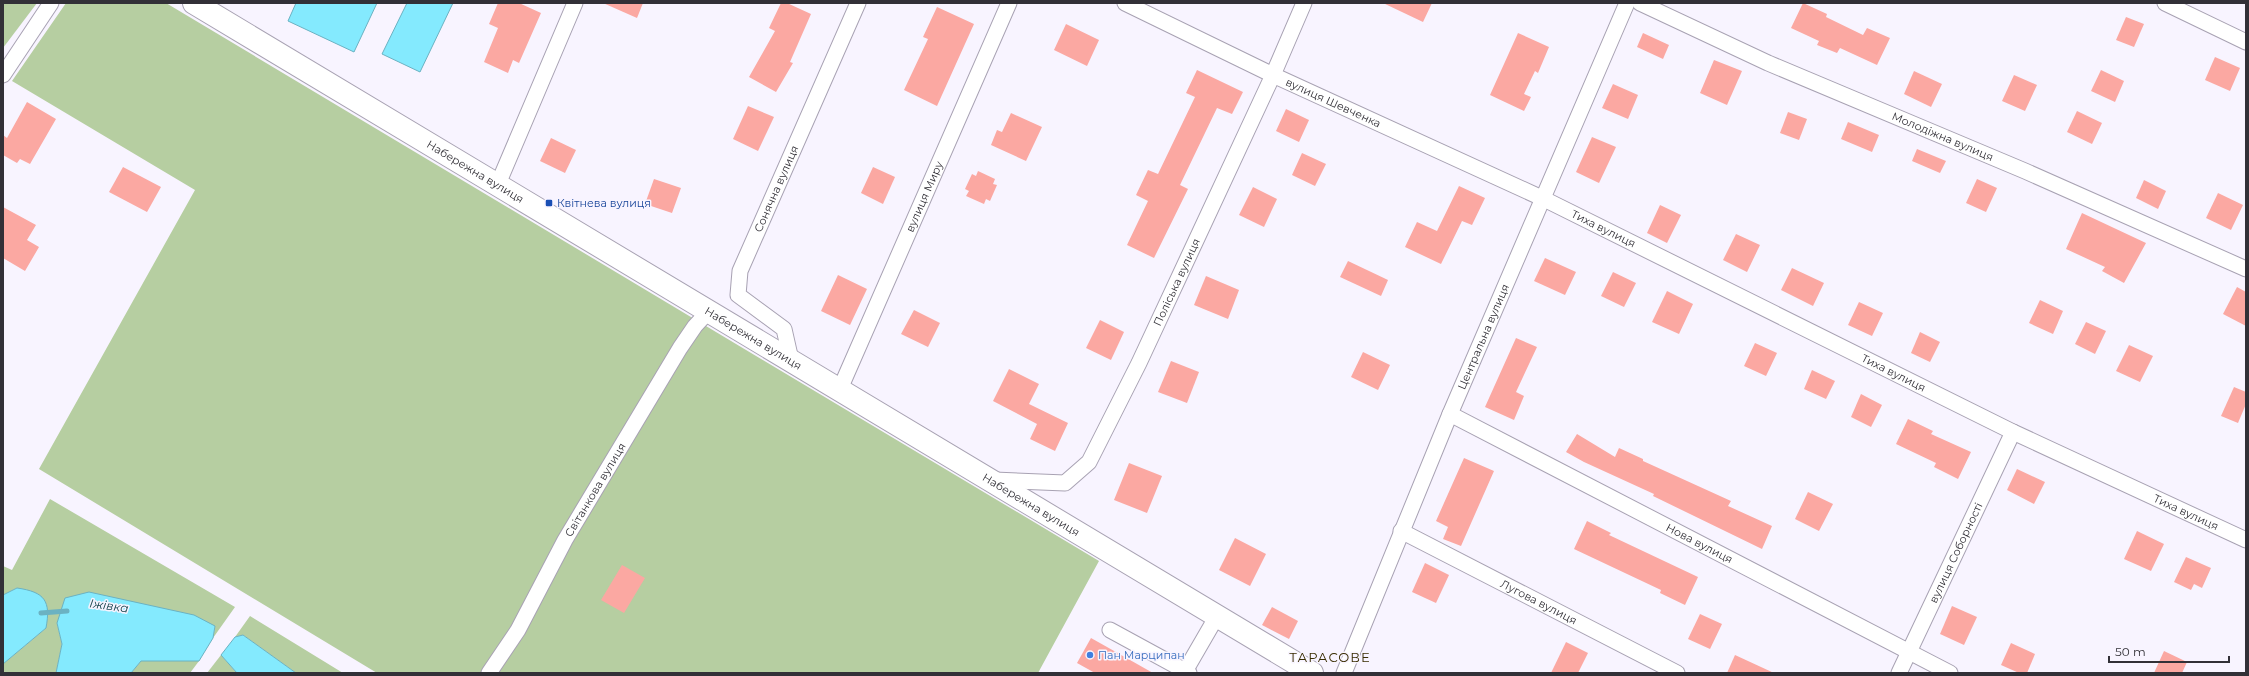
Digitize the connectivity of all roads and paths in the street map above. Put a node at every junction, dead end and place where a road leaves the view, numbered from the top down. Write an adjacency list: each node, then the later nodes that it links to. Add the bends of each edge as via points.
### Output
1 (51, 3): 12 (street)
2 (194, 3): 14 (street, Набережна вулиця)
3 (575, 3): 14 (street)
4 (858, 3): 18 (street, Сонячна вулиця, via 740,271 738,295 784,329)
5 (1008, 3): 19 (street, вулиця Миру)
6 (1125, 3): 13 (street, вулиця Шевченка)
7 (1304, 3): 13 (street, Поліська вулиця)
8 (1627, 3): 15 (street, Центральна вулиця)
9 (1640, 3): 16 (street, Молодіжна вулиця, via 1768,63 2025,171)
10 (2165, 3): 11 (street)
11 (2246, 42)
12 (3, 75)
13 (1273, 75): 15 (street, вулиця Шевченка); 22 (street, Поліська вулиця, via 1139,363 1089,462 1065,483)
14 (498, 184): 17 (street, Набережна вулиця)
15 (1544, 199): 20 (street, Центральна вулиця); 21 (street, Тиха вулиця)
16 (2246, 269)
17 (709, 311): 18 (street, Набережна вулиця); 29 (street, Світанкова вулиця, via 680,348 565,540 518,630)
18 (791, 360): 19 (street, Набережна вулиця)
19 (840, 389): 22 (street, Набережна вулиця)
20 (1450, 414): 23 (street, Центральна вулиця); 27 (street, Нова вулиця)
21 (2013, 432): 24 (street, Тиха вулиця); 27 (street, вулиця Соборності)
22 (991, 480): 25 (street, Набережна вулиця)
23 (1401, 531): 31 (street, Центральна вулиця); 32 (street, Лугова вулиця)
24 (2246, 540)
25 (1217, 616): 28 (street); 30 (street, Набережна вулиця)
26 (1110, 630): 28 (street)
27 (1910, 651): 33 (street, вулиця Соборності); 34 (street, Нова вулиця)
28 (1187, 672)
29 (489, 673)
30 (1312, 673)
31 (1344, 673)
32 (1677, 673)
33 (1899, 673)
34 (1950, 673)

